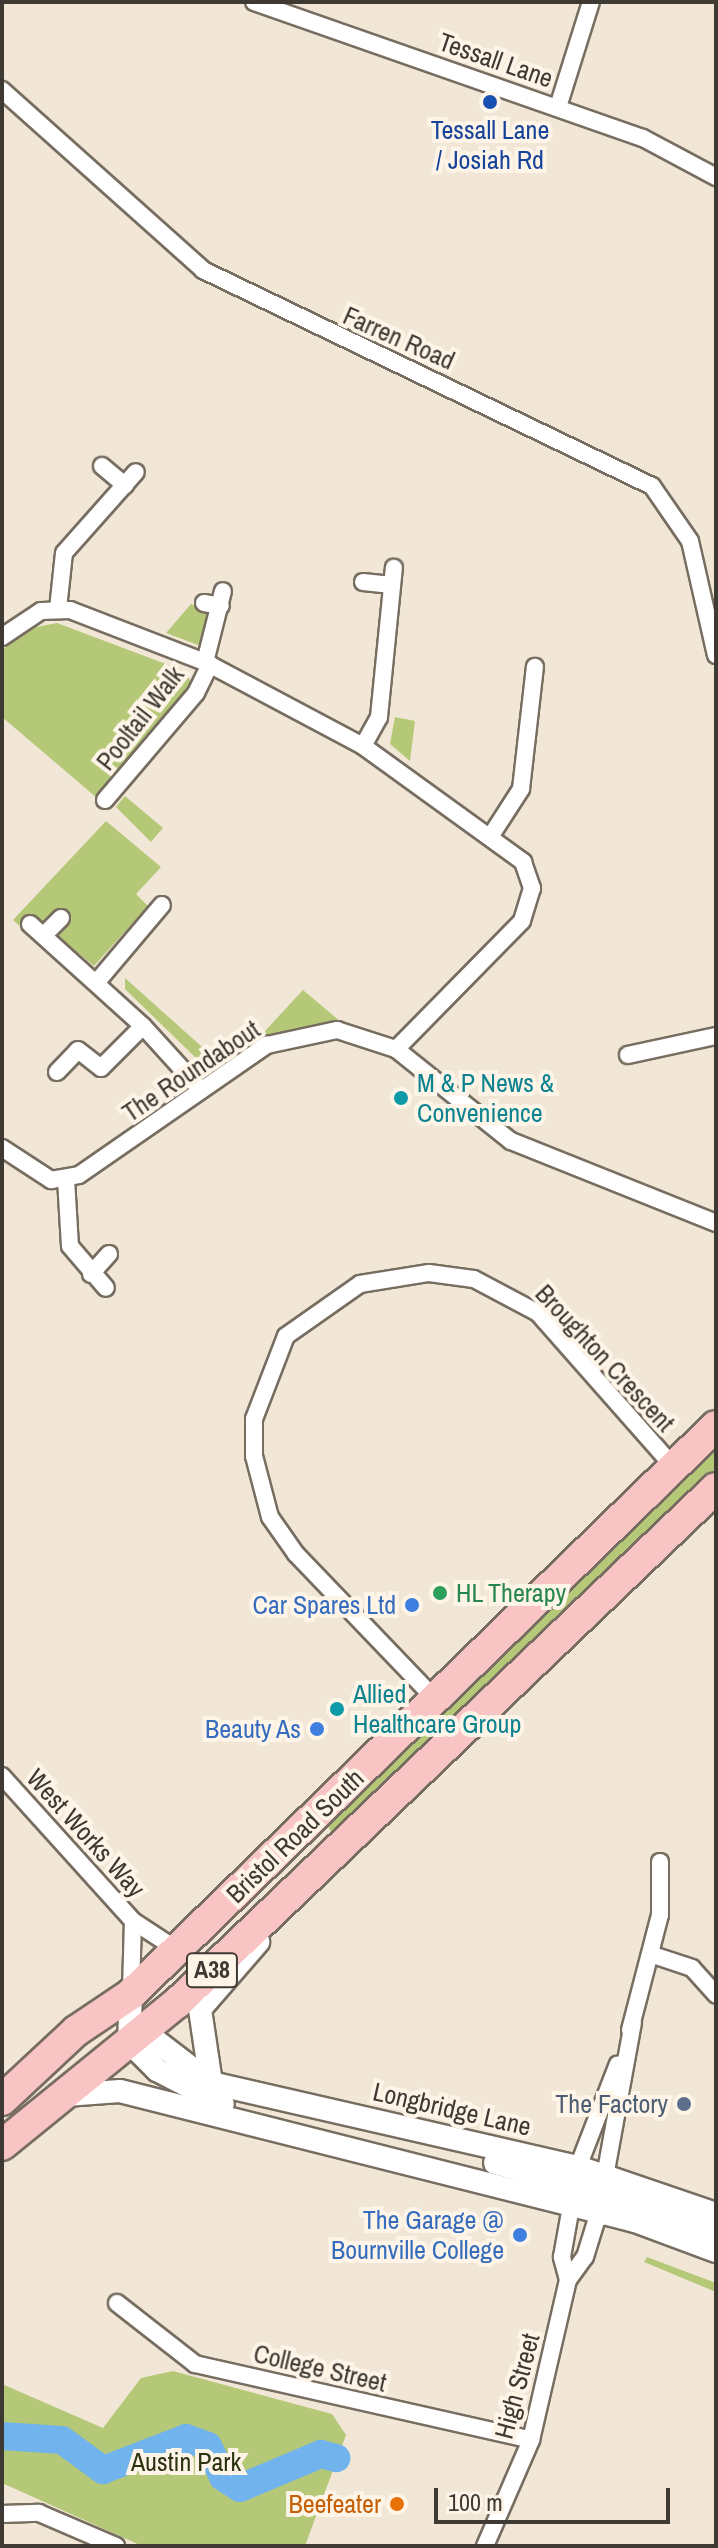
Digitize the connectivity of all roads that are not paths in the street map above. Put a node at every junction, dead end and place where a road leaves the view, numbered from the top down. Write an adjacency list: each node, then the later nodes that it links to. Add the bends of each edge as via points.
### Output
1 (254, 2): 4 (street, Tessall Lane)
2 (591, 2): 4 (street)
3 (2, 90): 13 (street, Farren Road, via 203,270 652,486 690,541)
4 (558, 107): 5 (street, Tessall Lane, via 643,138)
5 (716, 177)
6 (102, 466): 8 (street)
7 (136, 472): 8 (street)
8 (125, 485): 11 (street, via 64,553)
9 (363, 582): 16 (street, via 393,576 379,717)
10 (204, 603): 14 (street, via 222,598)
11 (58, 609): 12 (street, via 26,618); 14 (street)
12 (2, 637)
13 (716, 655)
14 (207, 663): 16 (street); 17 (street, Pooltail Walk, via 196,693)
15 (535, 667): 18 (street, via 521,789)
16 (363, 746): 18 (street)
17 (105, 800)
18 (492, 834): 24 (street, via 530,874 522,921)
19 (162, 905): 21 (street)
20 (61, 918): 21 (street, via 37,930)
21 (96, 983): 22 (street)
22 (143, 1026): 26 (street, via 101,1068 78,1050); 27 (street)
23 (716, 1036): 25 (street)
24 (396, 1049): 27 (street, The Roundabout, via 337,1030 302,1034 267,1045); 30 (street, The Roundabout, via 511,1141)
25 (628, 1055)
26 (57, 1072)
27 (201, 1090): 29 (street, The Roundabout)
28 (3, 1153): 29 (street, via 33,1173)
29 (66, 1179): 32 (street, via 70,1246)
30 (716, 1223)
31 (109, 1254): 32 (street)
32 (91, 1274): 33 (street)
33 (106, 1288)
34 (716, 1426): 35 (highway, Bristol Road South / A38)
35 (674, 1467): 37 (highway, Bristol Road South / A38); 37 (street, Broughton Crescent, via 538,1313 474,1279 429,1273 371,1281 324,1303 286,1336 254,1419 254,1456 270,1517 296,1554)
36 (716, 1488): 40 (highway, Bristol Road South / A38)
37 (437, 1701): 39 (highway, Bristol Road South / A38)
38 (2, 1776): 44 (street, West Works Way)
39 (314, 1817): 40 (highway, via 332,1845); 45 (highway, Bristol Road South / A38)
40 (346, 1846): 42 (highway, Bristol Road South / A38)
41 (660, 1862): 46 (street)
42 (305, 1885): 43 (highway, Bristol Road South / A38); 45 (highway, via 280,1892 220,1945 196,1953)
43 (280, 1908): 50 (highway, Bristol Road South / A38); 51 (street, via 200,2009)
44 (133, 1921): 45 (street, West Works Way); 47 (street)
45 (176, 1949): 47 (highway, Bristol Road South / A38)
46 (653, 1955): 48 (street, via 692,1968); 49 (street)
47 (131, 1994): 50 (street); 53 (highway, Bristol Road South / A38, via 76,2031)
48 (716, 1995)
49 (633, 2023): 57 (street, High Street); 58 (street, High Street)
50 (133, 2033): 51 (street, Longbridge Lane); 52 (highway, Bristol Road South / A38); 54 (highway, via 85,2044); 56 (street, Longbridge Lane, via 157,2070 201,2096)
51 (211, 2083): 57 (street, Longbridge Lane)
52 (61, 2096): 55 (highway, Bristol Road South / A38); 56 (street, Longbridge Lane, via 120,2091)
53 (2, 2100)
54 (2, 2113)
55 (2, 2145)
56 (365, 2151): 57 (street, Longbridge Lane)
57 (574, 2186): 58 (street); 58 (street, Longbridge Lane); 62 (street, High Street, via 562,2257)
58 (602, 2195): 59 (street, Longbridge Lane); 60 (street, Longbridge Lane); 61 (street, Longbridge Lane); 62 (street, High Street, via 585,2257)
59 (716, 2214)
60 (716, 2235)
61 (716, 2251)
62 (568, 2280): 64 (street, High Street)
63 (117, 2303): 64 (street, College Street, via 195,2364)
64 (531, 2440): 67 (street, High Street)
65 (2, 2514): 66 (street, via 28,2511)
66 (116, 2546)
67 (485, 2546)

